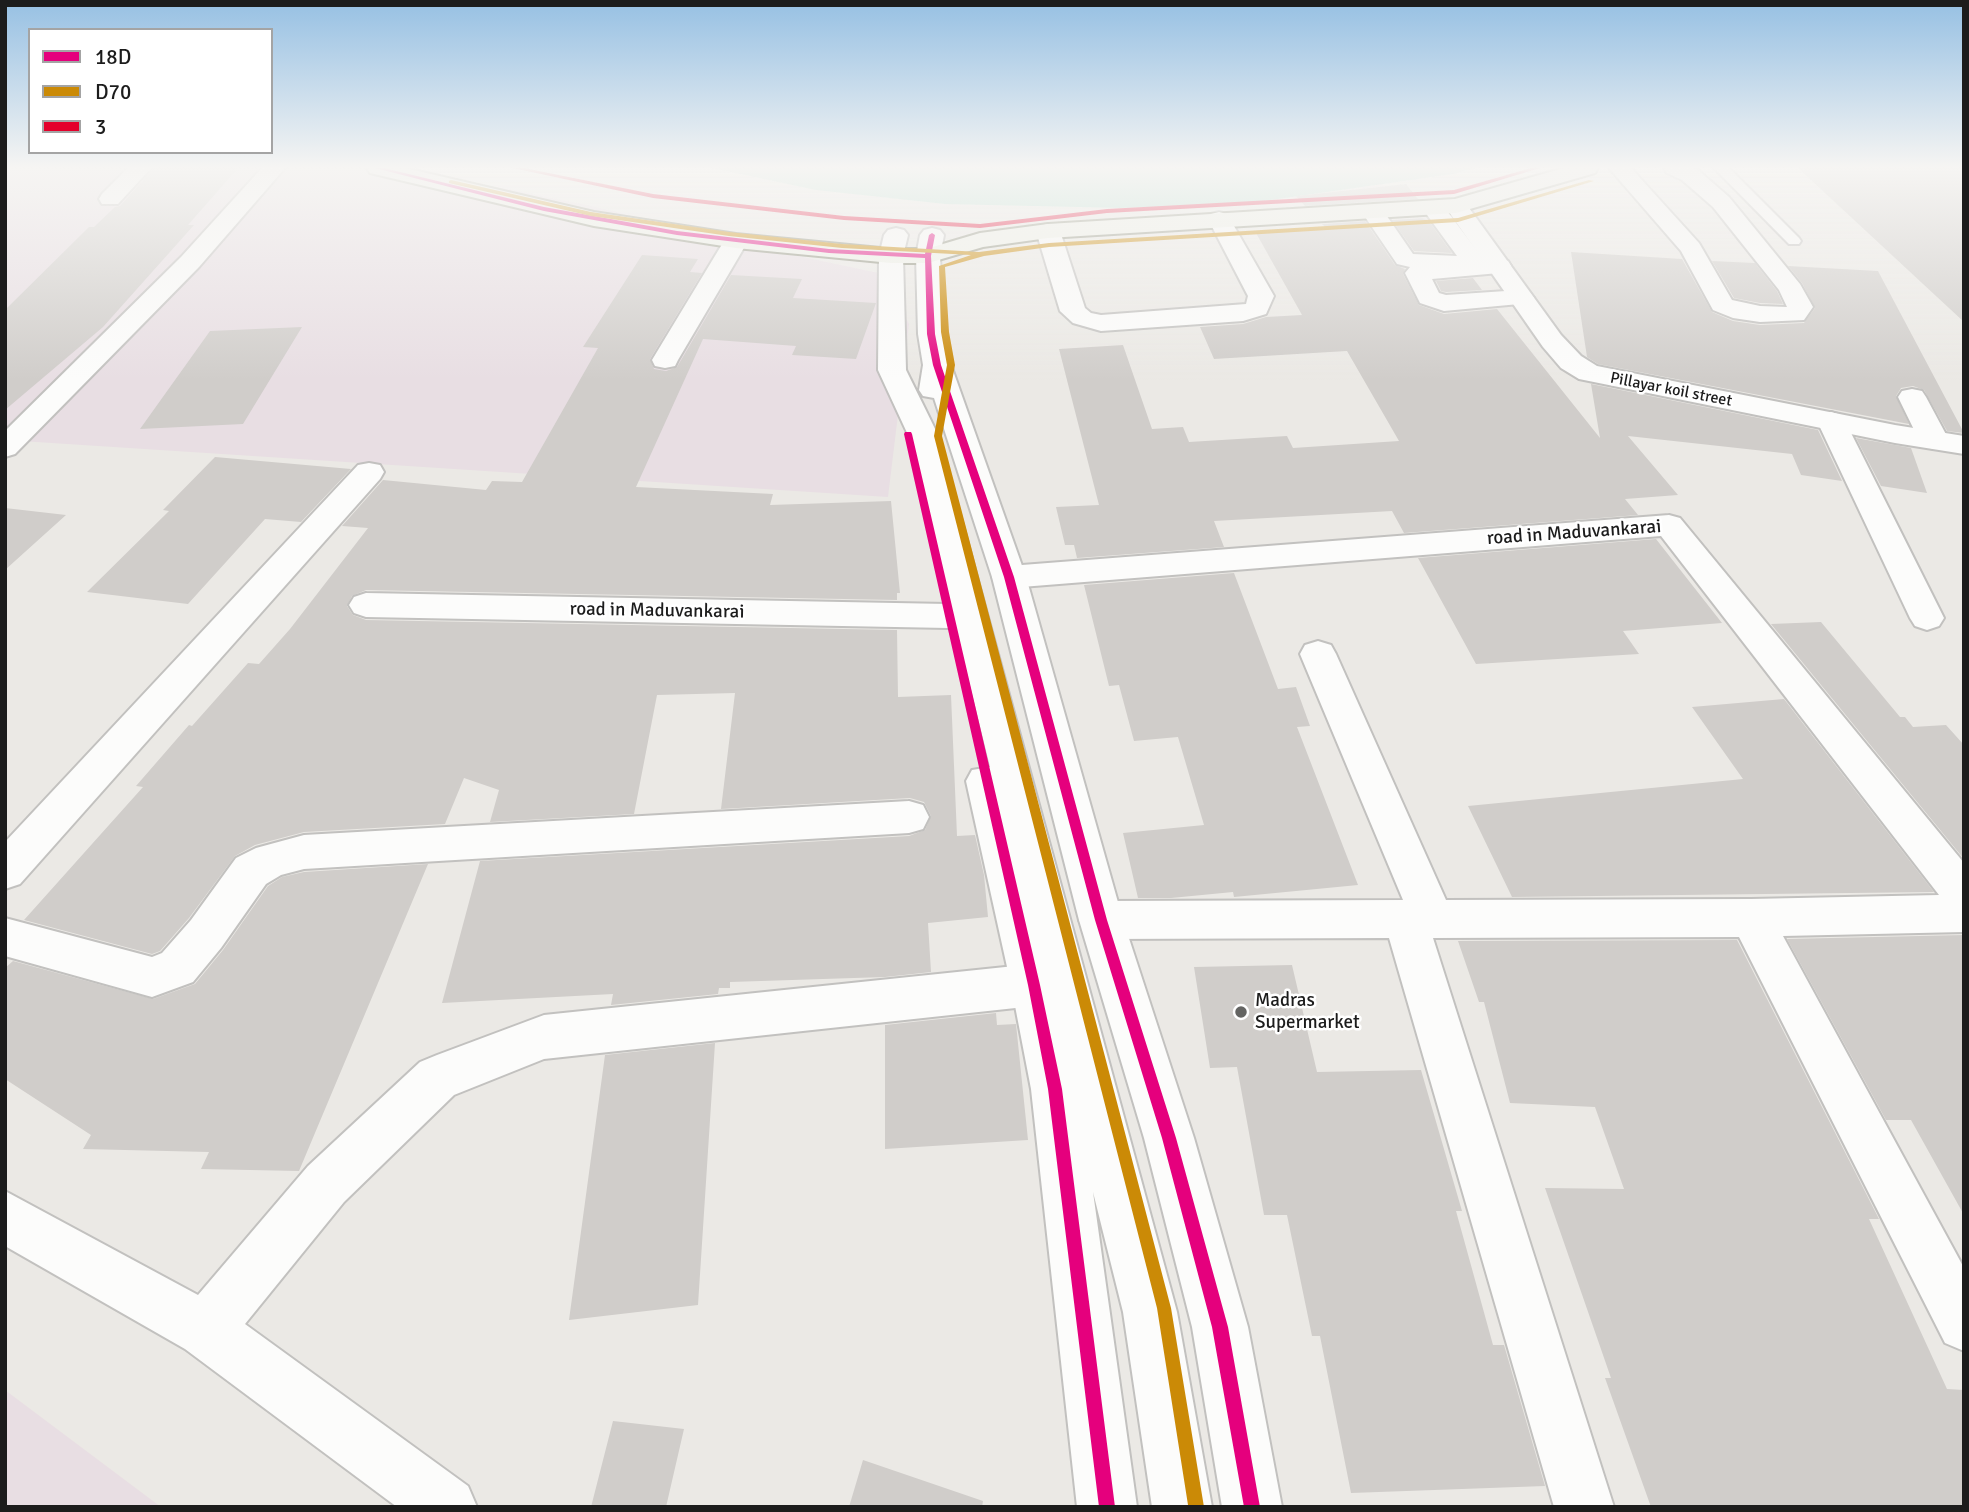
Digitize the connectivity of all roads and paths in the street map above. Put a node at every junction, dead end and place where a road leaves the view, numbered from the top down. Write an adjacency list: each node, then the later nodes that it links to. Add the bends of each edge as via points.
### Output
1 (211, 239): 26 (street)
2 (720, 239): 12 (main road)
3 (847, 239): 14 (main road)
4 (991, 239): 15 (main road)
5 (1050, 239): 6 (street, via 1073,311 1101,323 1257,309 1261,296)
6 (1230, 239)
7 (1393, 239): 16 (street, via 1410,261)
8 (1467, 239): 16 (street, Pillayar koil street)
9 (1683, 239): 10 (street, via 1721,305 1760,314 1794,315 1800,307 1790,289)
10 (1751, 239)
11 (1792, 239): 13 (lane)
12 (736, 241): 14 (main road); 18 (street)
13 (1794, 241)
14 (894, 246): 15 (main road); 20 (street)
15 (930, 246): 19 (street, via 931,334)
16 (1488, 262): 17 (street, Pillayar koil street); 17 (street, via 1417,274 1429,298 1444,303)
17 (1521, 298): 22 (street, Pillayar koil street, via 1571,362 1589,373)
18 (665, 360)
19 (937, 365): 23 (street); 28 (street)
20 (892, 370): 23 (street); 30 (street)
21 (1912, 397): 24 (street)
22 (1831, 421): 24 (street, Pillayar koil street); 31 (street)
23 (924, 437): 47 (street, via 1150,1312)
24 (1934, 440): 25 (street, Pillayar koil street)
25 (1964, 444)
26 (5, 448)
27 (369, 472): 34 (street)
28 (1009, 577): 35 (street, road in Maduvankarai, via 1669,525); 39 (street)
29 (366, 605): 30 (street, road in Maduvankarai)
30 (948, 616): 41 (street)
31 (1927, 618)
32 (1318, 653): 37 (street)
33 (909, 817): 40 (street, via 304,852 271,860 251,872 177,968 152,977)
34 (5, 871)
35 (1964, 895)
36 (1964, 913): 38 (street)
37 (1419, 918): 38 (street); 39 (street); 49 (street)
38 (1751, 918): 43 (street)
39 (1101, 920): 48 (street, via 1169,1138 1220,1327)
40 (5, 937)
41 (1034, 985): 44 (street, via 544,1037 437,1078 326,1184); 46 (street, via 1055,1089)
42 (5, 1217): 44 (street)
43 (1964, 1324)
44 (205, 1329): 45 (street)
45 (447, 1507)
46 (1107, 1507)
47 (1182, 1507)
48 (1252, 1507)
49 (1584, 1507)

